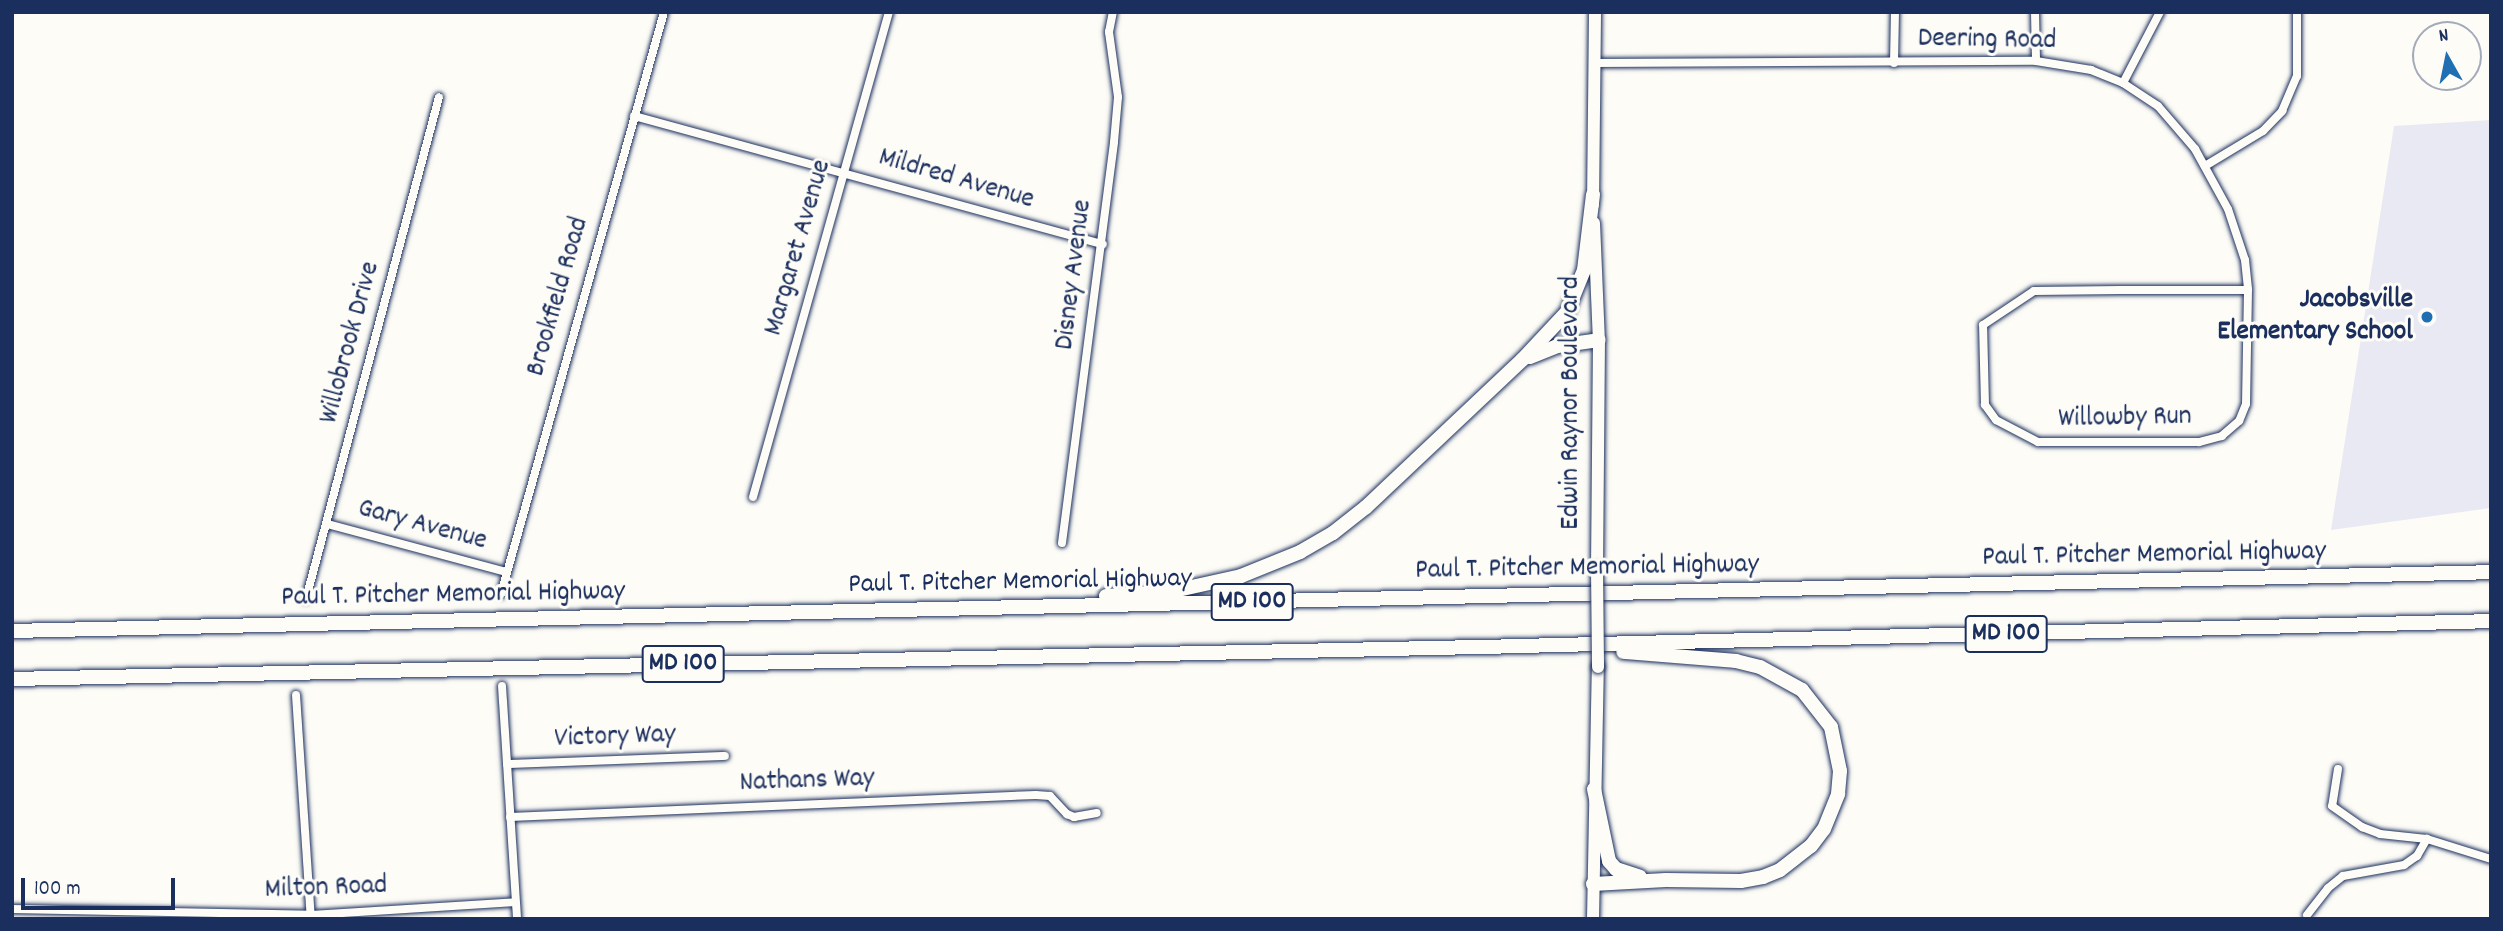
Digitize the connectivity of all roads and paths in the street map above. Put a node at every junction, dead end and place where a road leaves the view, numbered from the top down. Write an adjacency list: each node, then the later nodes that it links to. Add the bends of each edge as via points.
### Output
1 (664, 12): 14 (street, Brookfield Road)
2 (889, 12): 16 (street, Margaret Avenue)
3 (1113, 12): 18 (street, Disney Avenue, via 1110,32 1118,97)
4 (1595, 12): 10 (main road, Edwin Raynor Boulevard)
5 (1895, 12): 11 (street)
6 (2035, 12): 9 (street)
7 (2160, 12): 12 (street)
8 (2297, 12): 15 (street, via 2297,76 2286,105 2263,131)
9 (2036, 61): 11 (street, Deering Road); 12 (street, Deering Road, via 2078,66)
10 (1595, 63): 11 (street, Deering Road); 17 (main road, Edwin Raynor Boulevard)
11 (1894, 63)
12 (2123, 83): 15 (street, Deering Road, via 2171,119)
13 (439, 97): 23 (street, Willobrook Drive)
14 (634, 116): 16 (street, Mildred Avenue); 25 (street, Brookfield Road)
15 (2205, 166): 19 (street, Deering Road, via 2228,209 2245,260)
16 (844, 172): 18 (street, Mildred Avenue); 22 (street, Margaret Avenue)
17 (1593, 195): 20 (main road, Edwin Raynor Boulevard); 21 (highway, via 1584,270 1576,295 1567,312)
18 (1103, 244): 24 (street, Disney Avenue)
19 (2248, 290): 19 (street, Willowby Run, via 2246,404 2239,421 2222,436 2199,442 2038,442 1996,420 1985,405 1983,325 2034,291)
20 (1599, 341): 21 (highway, via 1557,346); 39 (main road, Edwin Raynor Boulevard, bridge)
21 (1522, 360): 29 (highway, via 1367,507 1300,552 1241,576 1159,593)
22 (753, 497)
23 (327, 524): 25 (street, Gary Avenue); 28 (street, Willobrook Drive)
24 (1062, 543)
25 (506, 572): 27 (street, Brookfield Road)
26 (2491, 572): 29 (highway, Paul T. Pitcher Memorial Highway / MD 100)
27 (501, 594)
28 (306, 599)
29 (755, 614): 31 (highway, Paul T. Pitcher Memorial Highway / MD 100)
30 (2491, 621): 32 (highway, MD 100)
31 (12, 631)
32 (1520, 646): 33 (highway, MD 100); 44 (highway, via 1736,661 1760,667 1802,690 1831,727 1840,771 1838,793 1824,829 1798,858 1772,873 1741,881)
33 (12, 679)
34 (502, 686): 37 (street)
35 (296, 695): 49 (street)
36 (725, 756): 37 (street, Victory Way)
37 (507, 764): 41 (street)
38 (2338, 769): 42 (street, via 2332,800 2337,812 2371,832)
39 (1594, 789): 44 (highway, via 1609,861 1630,876); 45 (main road, Edwin Raynor Boulevard)
40 (1097, 813): 41 (street, Nathans Way, via 1074,817 1050,796 1036,796)
41 (510, 817): 46 (street)
42 (2427, 839): 43 (street); 48 (street, via 2417,856 2403,865 2343,876)
43 (2491, 859)
44 (1666, 880): 45 (highway)
45 (1593, 884): 51 (main road, Edwin Raynor Boulevard)
46 (516, 902): 49 (street, Milton Road); 50 (street)
47 (12, 909): 49 (street, Milton Road)
48 (2307, 915)
49 (311, 917)
50 (517, 919)
51 (1593, 919)

